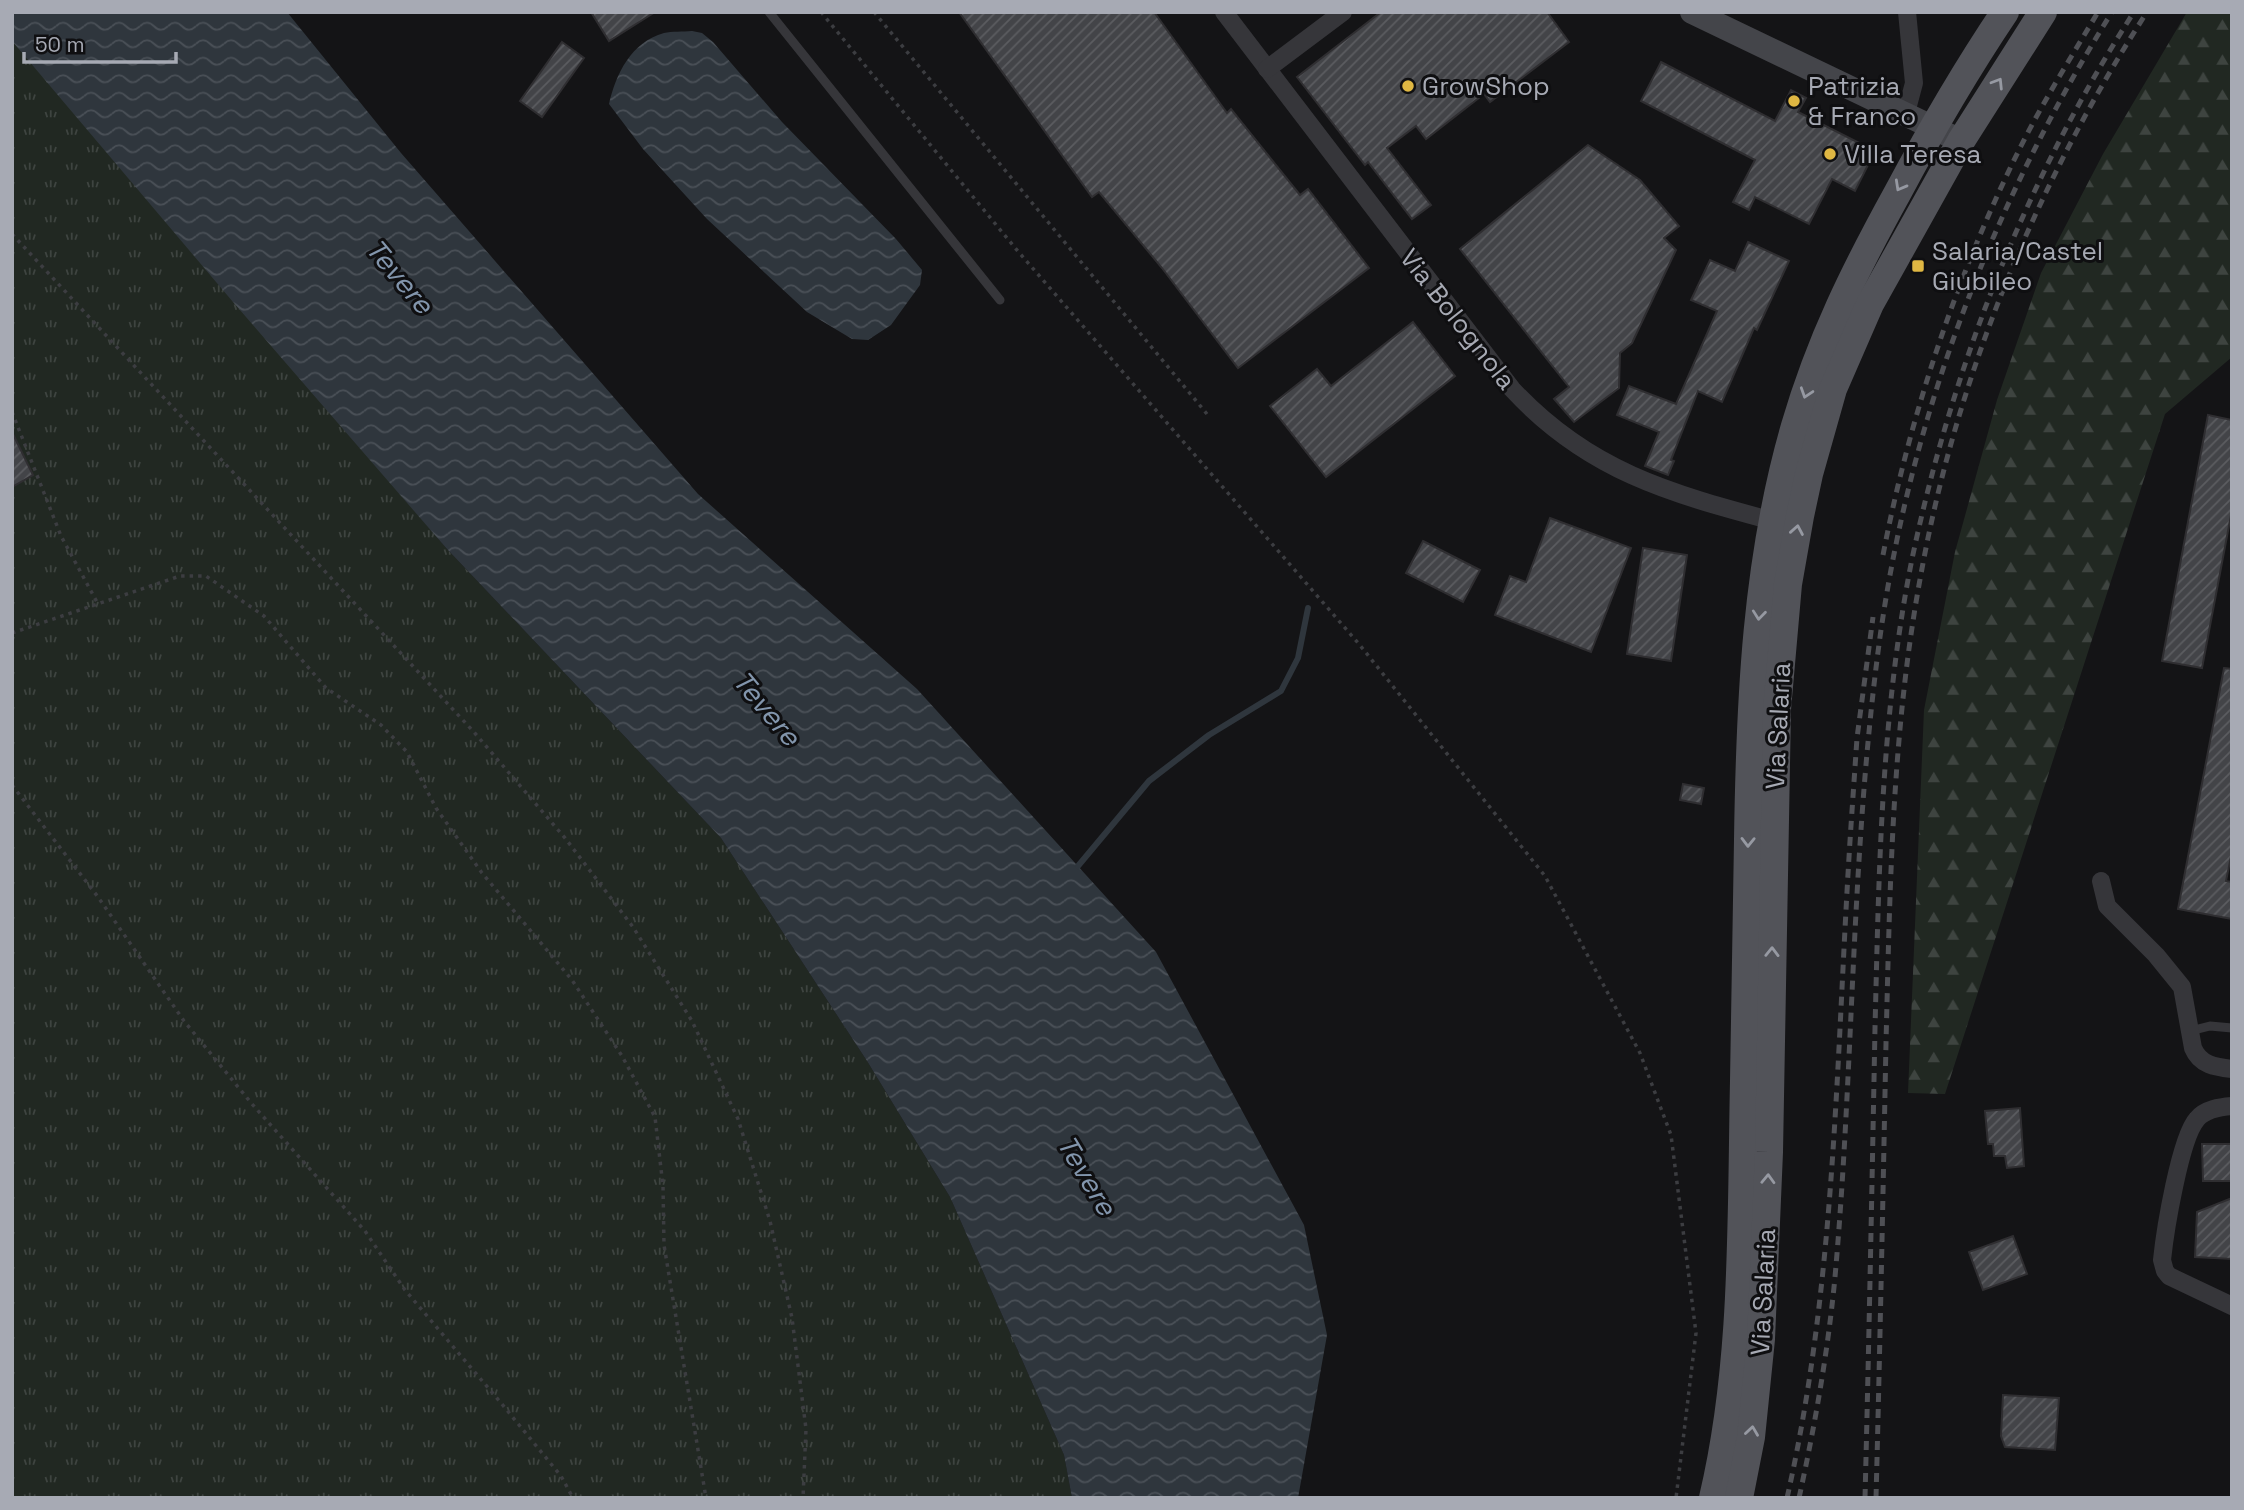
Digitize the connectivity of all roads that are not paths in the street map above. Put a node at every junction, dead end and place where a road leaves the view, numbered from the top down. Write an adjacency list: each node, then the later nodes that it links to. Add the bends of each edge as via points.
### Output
1 (769, 12): 12 (lane)
2 (1224, 12): 8 (street, Via Bolognola)
3 (1343, 12): 8 (street)
4 (1692, 12): 9 (street)
5 (2005, 12): 10 (main road, Via Salaria)
6 (2043, 12): 11 (main road, Via Salaria, one-way to 6)
7 (1909, 15): 9 (street, via 1914,83)
8 (1267, 69): 13 (street, Via Bolognola, via 1533,411 1574,444 1620,471 1675,494)
9 (1906, 113): 10 (street)
10 (1933, 127): 11 (street); 13 (main road, Via Salaria, one-way to 13, via 1831,322 1794,428)
11 (1961, 141): 21 (main road, Via Salaria, one-way to 11, via 1751,1437 1761,1339 1776,722 1790,568 1809,474 1841,369 1875,293)
12 (1000, 300)
13 (1773, 521): 20 (main road, Via Salaria, one-way to 20, via 1759,611 1752,707 1735,1348)
14 (2101, 881): 16 (street, via 2107,906 2180,983)
15 (2232, 1028): 16 (lane, via 2210,1026)
16 (2190, 1031): 17 (street, via 2200,1058 2214,1067)
17 (2232, 1069)
18 (2232, 1106): 19 (street, via 2202,1114 2192,1126 2176,1179 2162,1259 2169,1276)
19 (2232, 1306)
20 (1713, 1498)
21 (1739, 1498)

